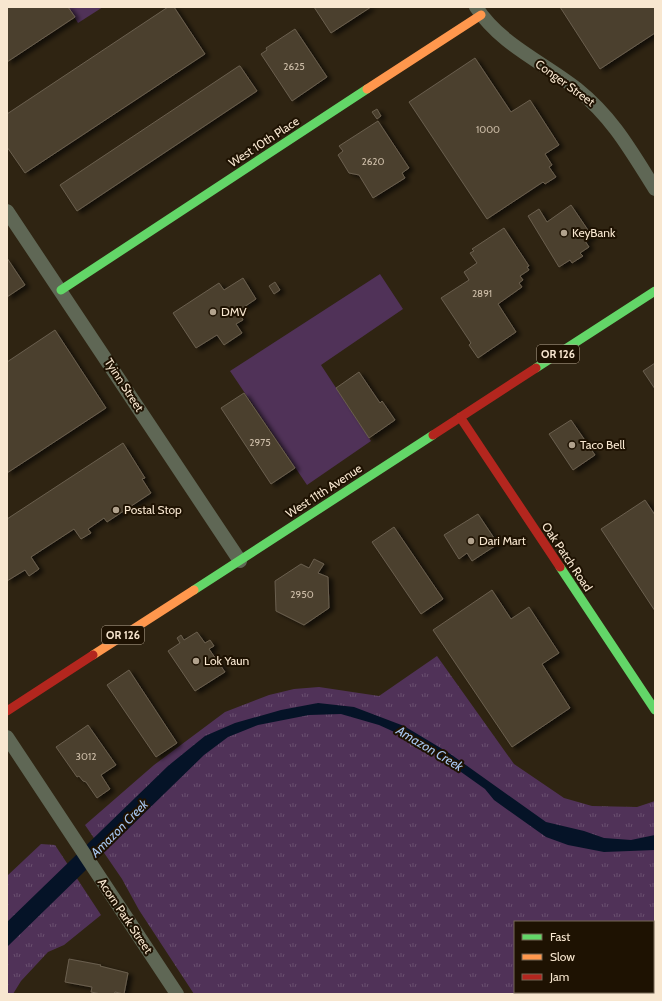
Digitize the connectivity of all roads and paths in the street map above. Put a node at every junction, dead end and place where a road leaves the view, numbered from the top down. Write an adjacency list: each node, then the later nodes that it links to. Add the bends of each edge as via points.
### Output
1 (479, 11): 2 (street, Conger Street, via 502,37 577,89 597,106 618,130); 4 (street, West 10th Place)
2 (655, 189)
3 (7, 211): 4 (street, Tyinn Street)
4 (61, 290): 7 (street, Tyinn Street)
5 (655, 291): 6 (street, West 11th Avenue / OR 126)
6 (460, 417): 7 (street, West 11th Avenue / OR 126); 9 (street, Oak Patch Road)
7 (240, 561): 8 (street, West 11th Avenue / OR 126)
8 (7, 710)
9 (655, 710)
10 (7, 737): 11 (street, Acorn Park Street)
11 (177, 994)

